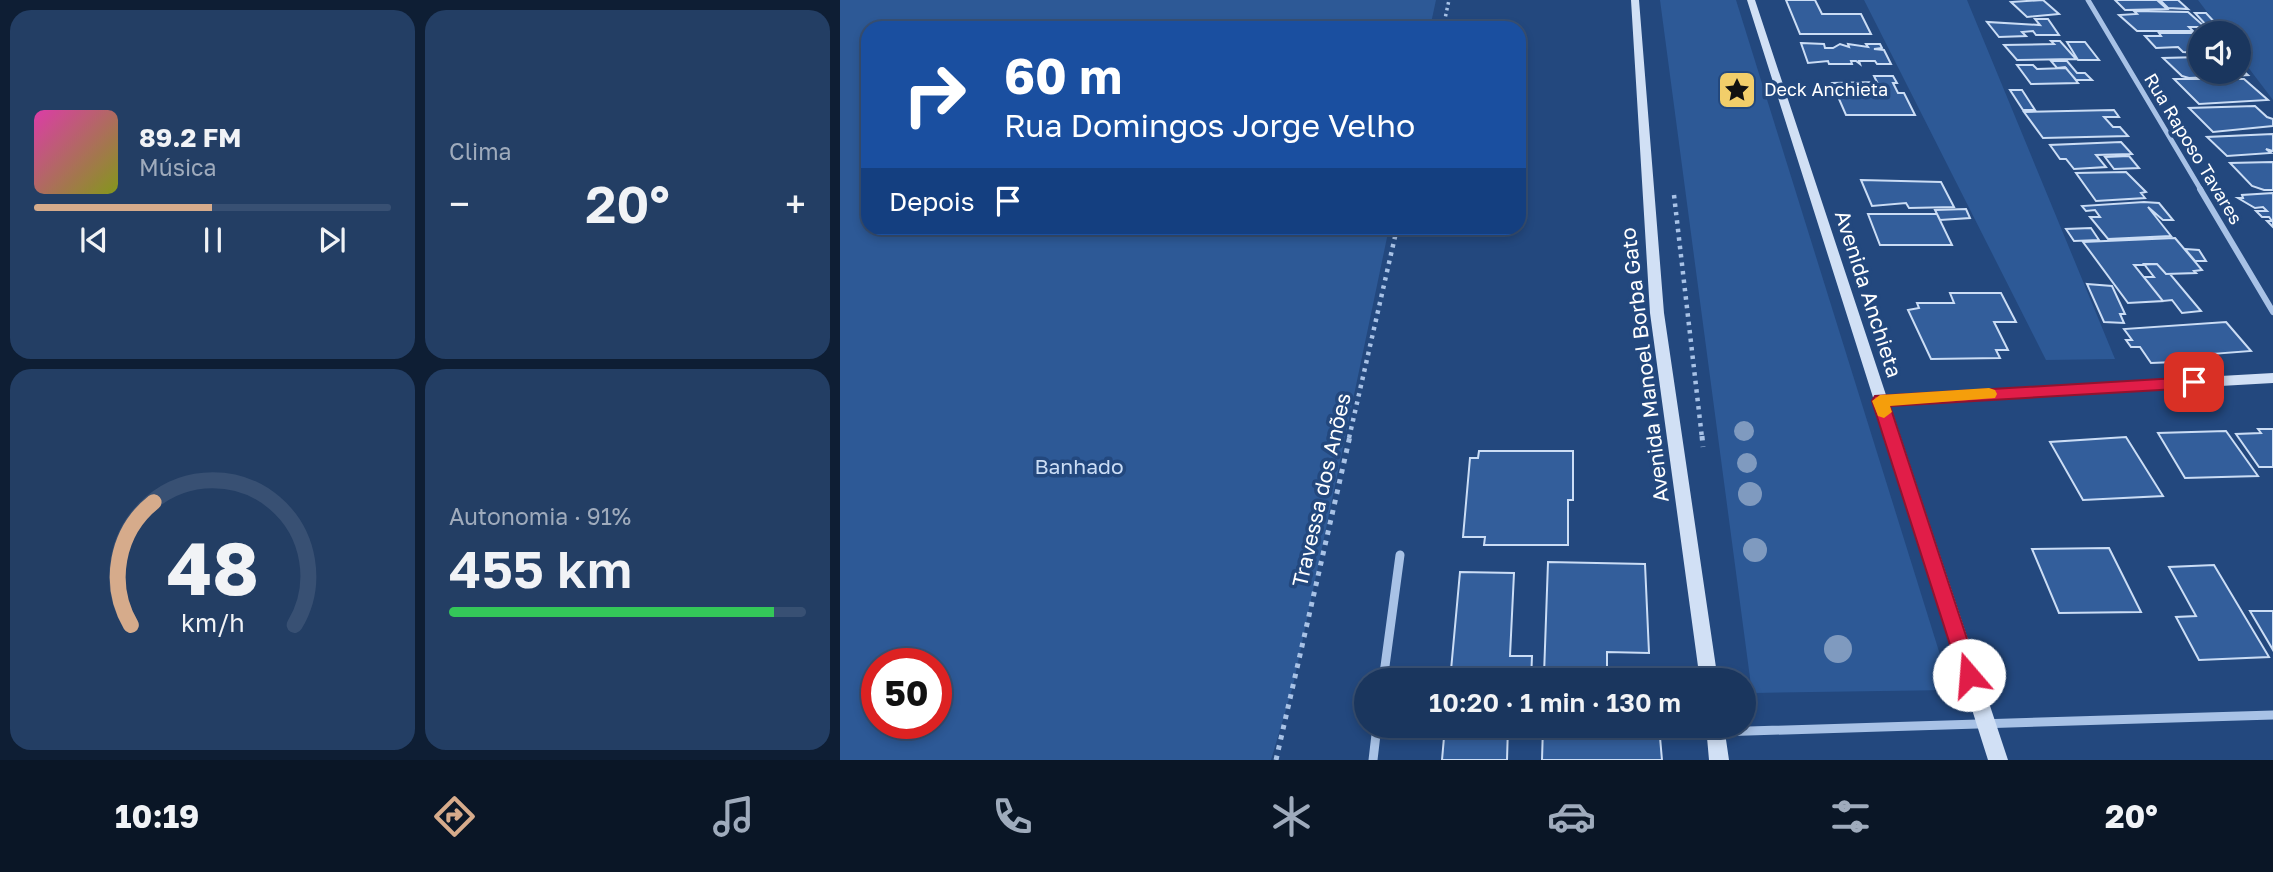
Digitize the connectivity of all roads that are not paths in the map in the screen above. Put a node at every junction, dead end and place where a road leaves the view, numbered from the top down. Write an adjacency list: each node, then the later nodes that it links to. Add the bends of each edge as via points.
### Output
1 (1635, 0): 9 (main road, Avenida Manoel Borba Gato, via 1657,313)
2 (1751, 0): 6 (main road, Avenida Anchieta)
3 (2088, 0): 4 (street, Rua Raposo Tavares)
4 (2273, 312)
5 (2273, 378): 6 (main road)
6 (1880, 401): 11 (main road, Avenida Anchieta)
7 (1399, 555): 8 (street)
8 (1385, 668)
9 (1707, 668)
10 (2273, 715): 11 (street)
11 (1985, 725): 12 (street); 17 (main road, Avenida Anchieta)
12 (1756, 728)
13 (1376, 738): 15 (street)
14 (1717, 738): 16 (main road)
15 (1373, 760)
16 (1719, 760)
17 (1998, 760)

